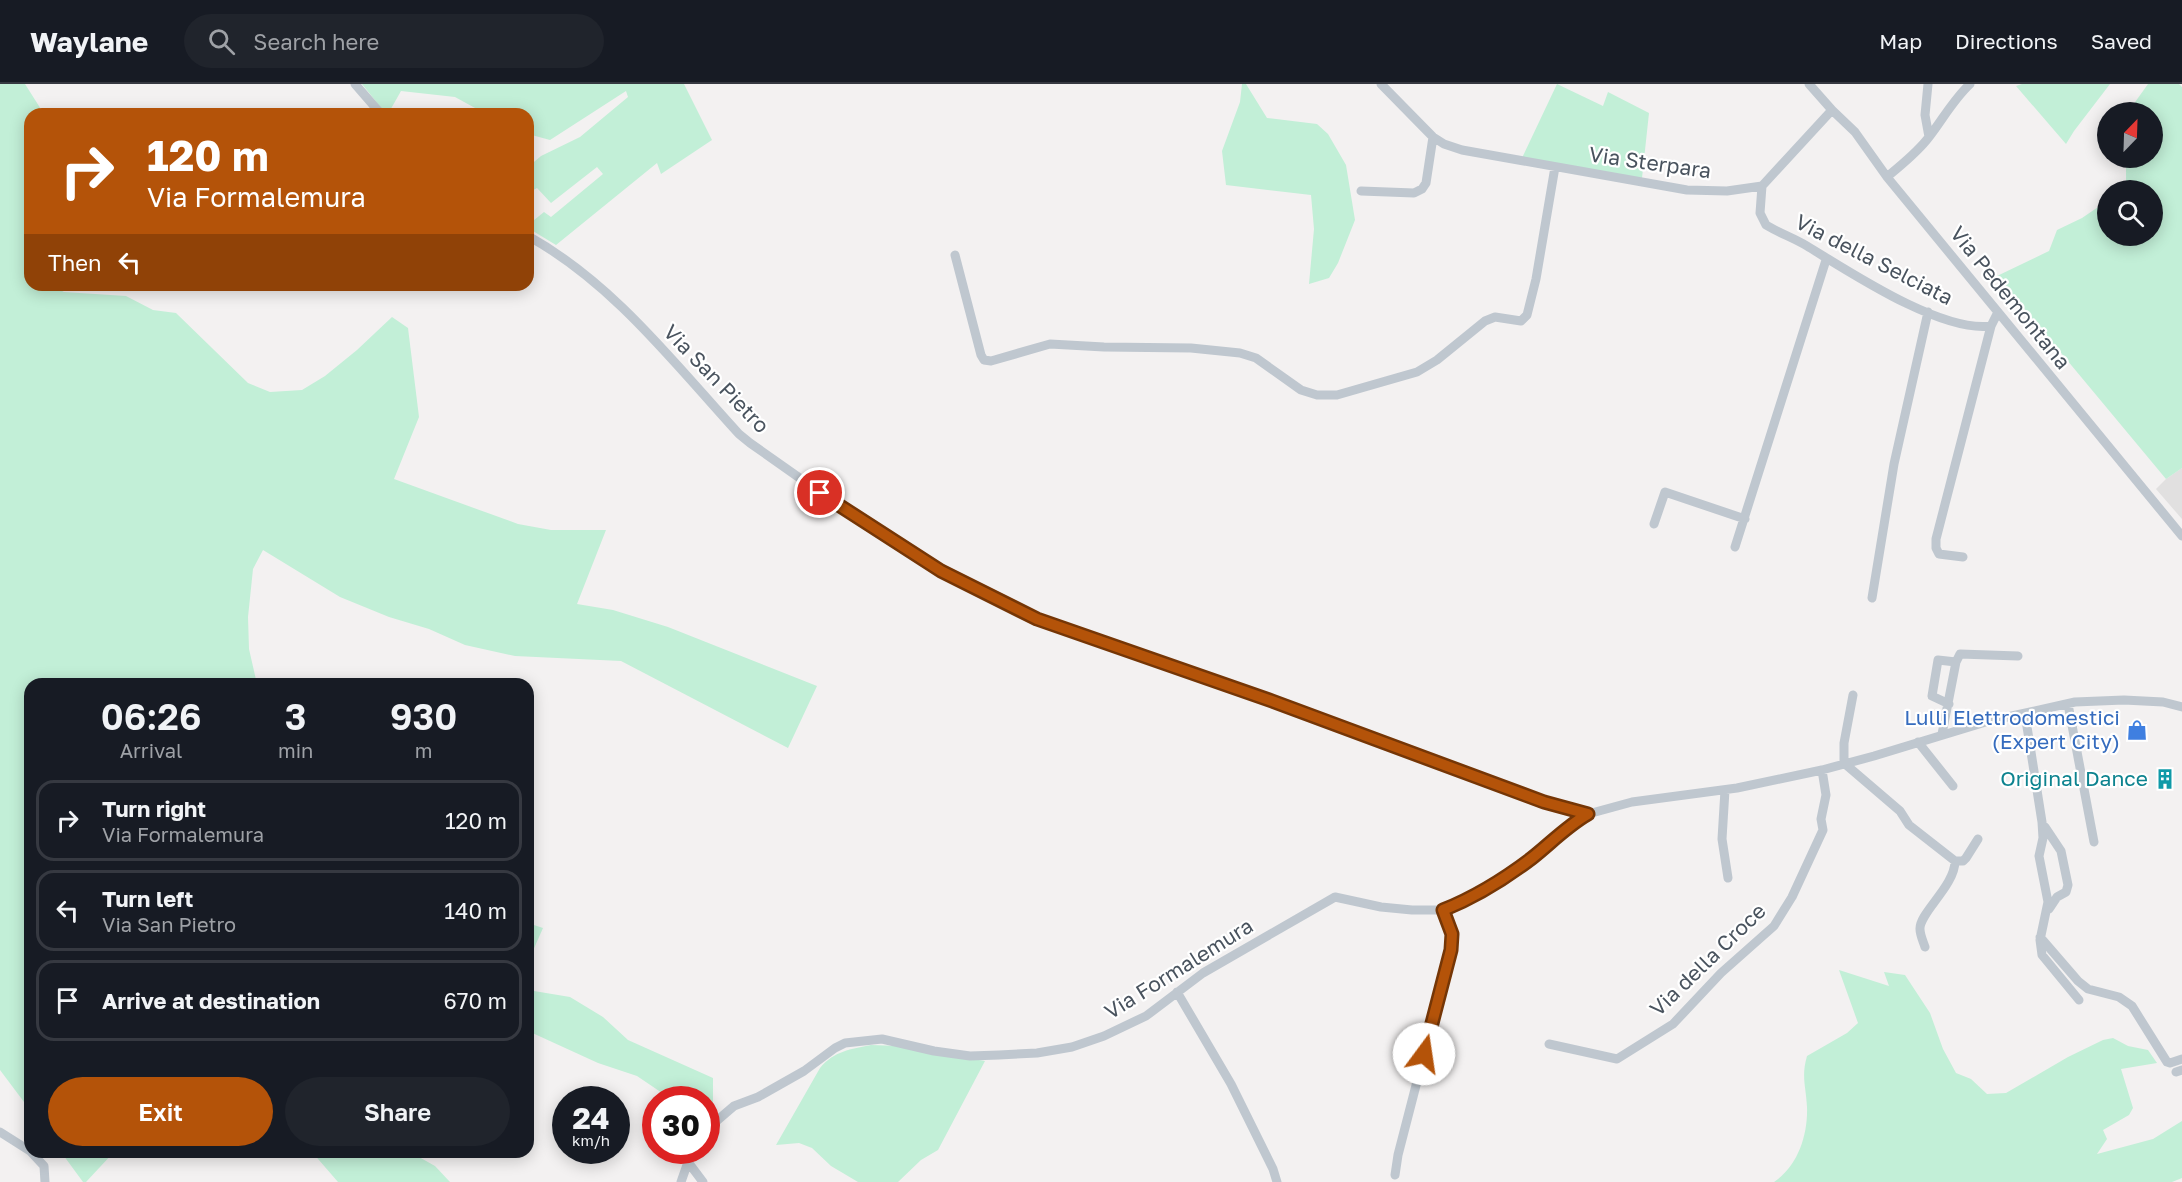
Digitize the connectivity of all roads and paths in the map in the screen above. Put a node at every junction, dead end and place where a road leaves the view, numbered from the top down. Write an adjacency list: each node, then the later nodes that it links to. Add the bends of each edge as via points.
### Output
1 (356, 84): 6 (street)
2 (1381, 84): 8 (street, Via Sterpara)
3 (1809, 84): 7 (street, Via Pedemontana)
4 (1928, 84): 9 (street, via 1925,115)
5 (1970, 84): 9 (street)
6 (376, 108)
7 (1832, 110): 11 (street, Via Pedemontana, via 1855,132); 12 (street)
8 (1433, 137): 10 (street, Via Sterpara, via 1462,150); 13 (street, via 1422,189 1414,193)
9 (1929, 137): 11 (street)
10 (1555, 167): 12 (street, Via Sterpara, via 1688,190 1727,191); 15 (street, via 1527,315 1521,321 1495,317 1485,321 1417,372 1337,394 1317,395 1301,390 1256,358 1191,348 1050,344 984,360)
11 (1887, 177): 18 (street, Via Pedemontana)
12 (1762, 186): 16 (street, Via della Selciata, via 1763,222)
13 (1361, 191)
14 (534, 239): 39 (street, Via San Pietro, via 597,284 750,443 941,571 1037,619 1544,802)
15 (956, 255)
16 (1826, 260): 17 (street, Via della Selciata); 20 (street)
17 (1928, 312): 19 (street, Via della Selciata, via 1971,326); 25 (street, via 1894,464)
18 (1998, 312): 19 (street); 22 (street, Via Pedemontana)
19 (1991, 326): 24 (street, via 1936,540 1939,554)
20 (1745, 519): 21 (street, via 1665,492); 23 (street)
21 (1654, 524)
22 (2182, 536)
23 (1735, 547)
24 (1963, 558)
25 (1872, 598)
26 (2018, 656): 27 (street, via 1960,654)
27 (1956, 662): 29 (street); 29 (street, via 1938,660 1932,696)
28 (1852, 695): 35 (street)
29 (1949, 704): 33 (street)
30 (2068, 704): 31 (street, via 2124,700); 32 (street); 42 (street)
31 (2182, 706)
32 (2025, 714): 33 (street); 40 (street)
33 (1942, 734): 34 (street)
34 (1918, 742): 35 (street); 37 (street)
35 (1844, 763): 36 (street); 43 (street, via 1904,815 1909,825)
36 (1822, 770): 38 (street); 51 (street, Via della Croce, via 1826,795 1823,830 1774,926 1672,1024 1617,1059)
37 (1953, 786)
38 (1725, 790): 39 (street, via 1632,802); 44 (street, via 1722,839)
39 (1588, 814): 45 (street, Via Formalemura, via 1531,859)
40 (2042, 822): 46 (street, via 2040,856 2048,902); 46 (street, via 2061,852 2068,885)
41 (1978, 839): 43 (street, via 1963,861)
42 (2094, 842)
43 (1954, 861): 48 (street, via 1946,886 1920,923)
44 (1728, 878)
45 (1443, 910): 49 (street, Via Formalemura, via 1381,907 1335,897); 59 (street, via 1452,934 1451,950)
46 (2046, 915): 47 (street)
47 (2040, 937): 50 (street, via 2042,955); 52 (street, via 2083,985 2127,1001 2167,1062)
48 (1925, 947)
49 (1177, 992): 53 (street, Via Formalemura, via 1146,1016 1104,1036 1037,1053 970,1056 882,1039 845,1043 759,1097 734,1106); 63 (street, via 1231,1084)
50 (2079, 1000)
51 (1550, 1044)
52 (2182, 1059)
53 (720, 1118)
54 (0, 1132): 55 (street)
55 (24, 1147)
56 (37, 1158): 60 (street, via 44,1166)
57 (687, 1164): 61 (street)
58 (690, 1164): 62 (street)
59 (1395, 1175)
60 (45, 1182)
61 (681, 1182)
62 (703, 1182)
63 (1277, 1182)

